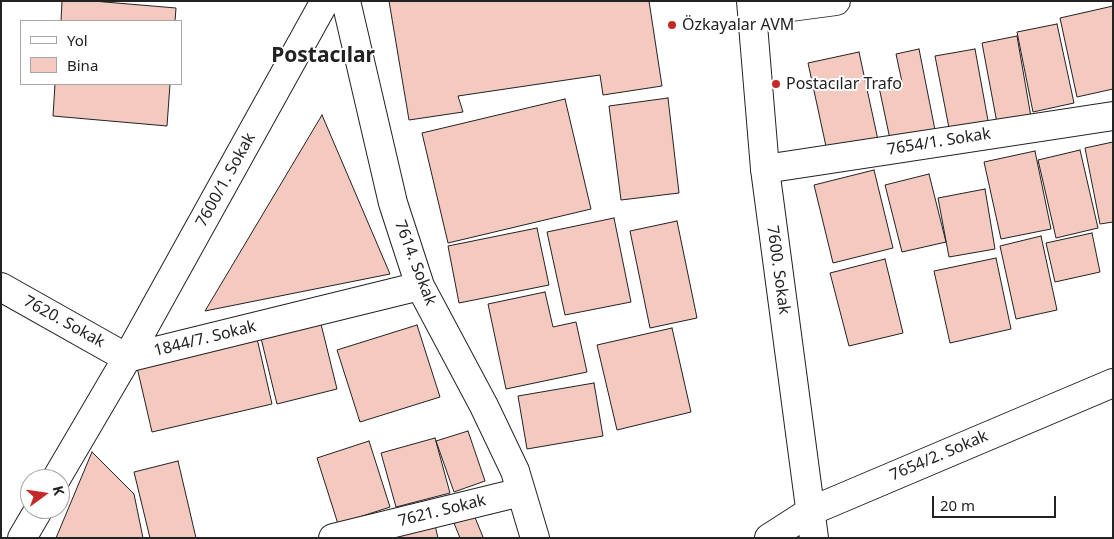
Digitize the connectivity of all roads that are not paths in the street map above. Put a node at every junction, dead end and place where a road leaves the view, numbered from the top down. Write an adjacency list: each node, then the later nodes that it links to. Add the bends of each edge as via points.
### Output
1 (325, 1): 9 (street, 7600/1. Sokak)
2 (346, 1): 7 (street, 7614. Sokak, via 393,203)
3 (836, 1): 4 (street)
4 (752, 7): 6 (street, 7600. Sokak)
5 (1113, 116): 6 (street, 7654/1. Sokak)
6 (765, 169): 13 (street, 7600. Sokak)
7 (420, 286): 9 (street, 1844/7. Sokak); 12 (street, 7614. Sokak, via 484,406 515,471)
8 (1, 287): 9 (street, 7620. Sokak)
9 (126, 358): 11 (street)
10 (1113, 383): 13 (street, 7654/2. Sokak)
11 (62, 469)
12 (521, 492): 16 (street, 7621. Sokak); 17 (street, 7614. Sokak)
13 (811, 510): 18 (street, 7654/2. Sokak); 19 (street, 7600. Sokak)
14 (33, 519): 15 (street)
15 (22, 538)
16 (333, 538)
17 (535, 538)
18 (769, 538)
19 (814, 538)

